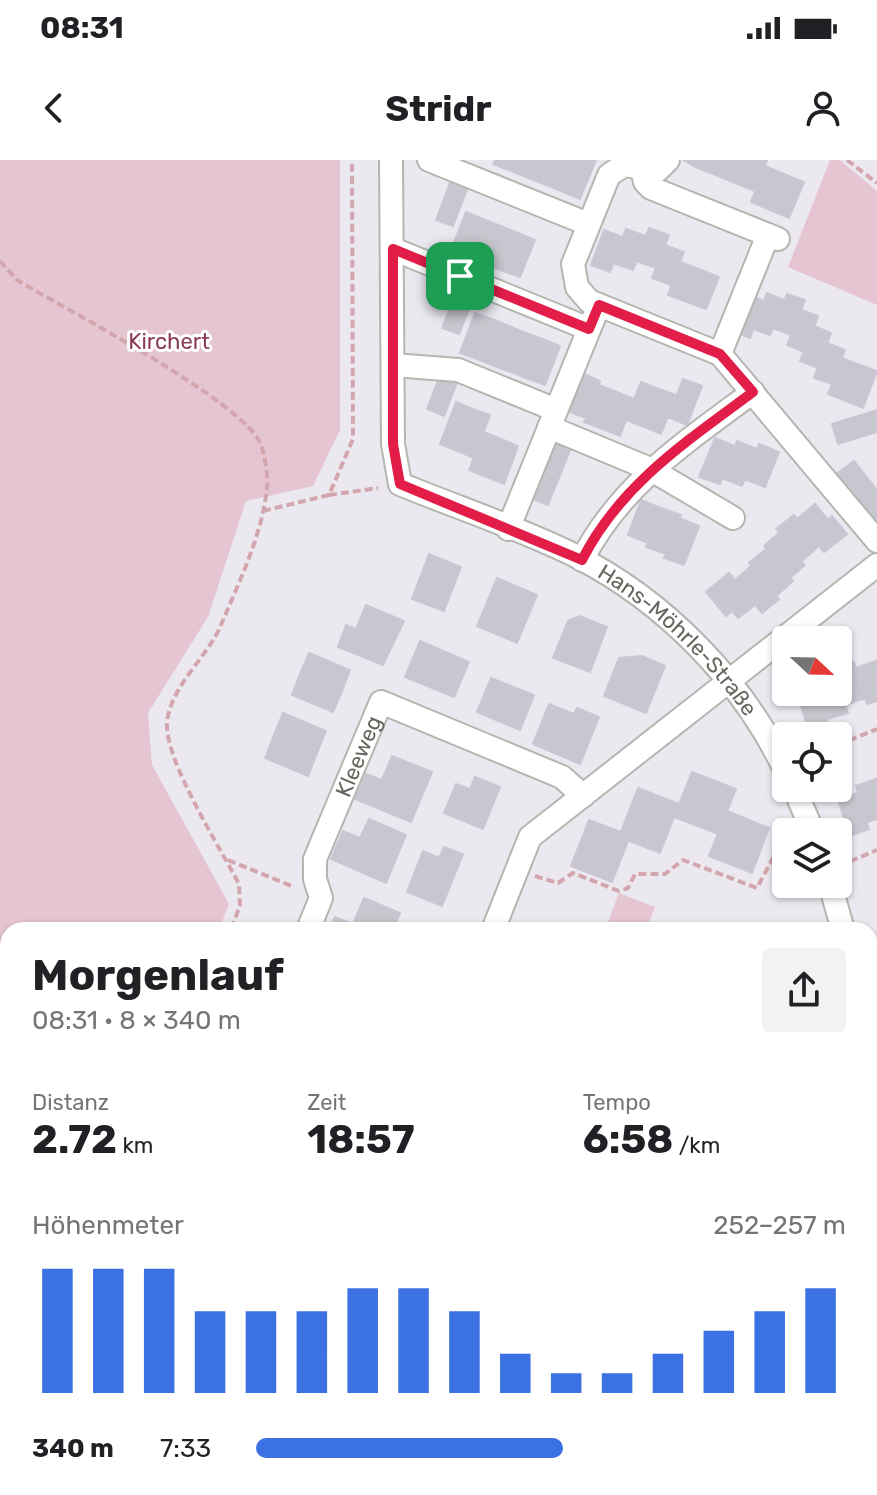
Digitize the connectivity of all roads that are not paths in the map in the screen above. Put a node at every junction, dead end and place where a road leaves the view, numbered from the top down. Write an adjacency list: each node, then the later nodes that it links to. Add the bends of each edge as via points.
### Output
1 (391, 160): 6 (street)
2 (429, 160): 5 (street)
3 (668, 160): 4 (street, via 658,170)
4 (642, 163): 5 (street, via 624,165 609,175); 9 (street, via 651,188 773,237)
5 (588, 224): 7 (street, via 573,275 583,296)
6 (393, 249): 8 (street); 10 (street)
7 (599, 305): 8 (street); 9 (street)
8 (589, 329): 12 (street)
9 (720, 354): 11 (street)
10 (393, 365): 12 (street, via 458,370); 15 (street, Hans-Möhrle-Straße, via 393,444 400,484)
11 (753, 392): 13 (street, Hans-Möhrle-Straße); 16 (street)
12 (552, 418): 13 (street); 15 (street)
13 (650, 469): 14 (street); 17 (street, Hans-Möhrle-Straße, via 598,529)
14 (733, 518)
15 (508, 529): 17 (street, Hans-Möhrle-Straße)
16 (877, 541)
17 (582, 560): 19 (street, Hans-Möhrle-Straße, via 639,594 704,651)
18 (877, 565): 19 (street)
19 (728, 682): 20 (street, Hans-Möhrle-Straße); 21 (street)
20 (772, 741)
21 (583, 796): 23 (street, Kleeweg, via 562,777 381,702 315,859 321,898); 24 (street, via 530,837)
22 (834, 898): 25 (street)
23 (311, 922)
24 (496, 922)
25 (841, 922)

